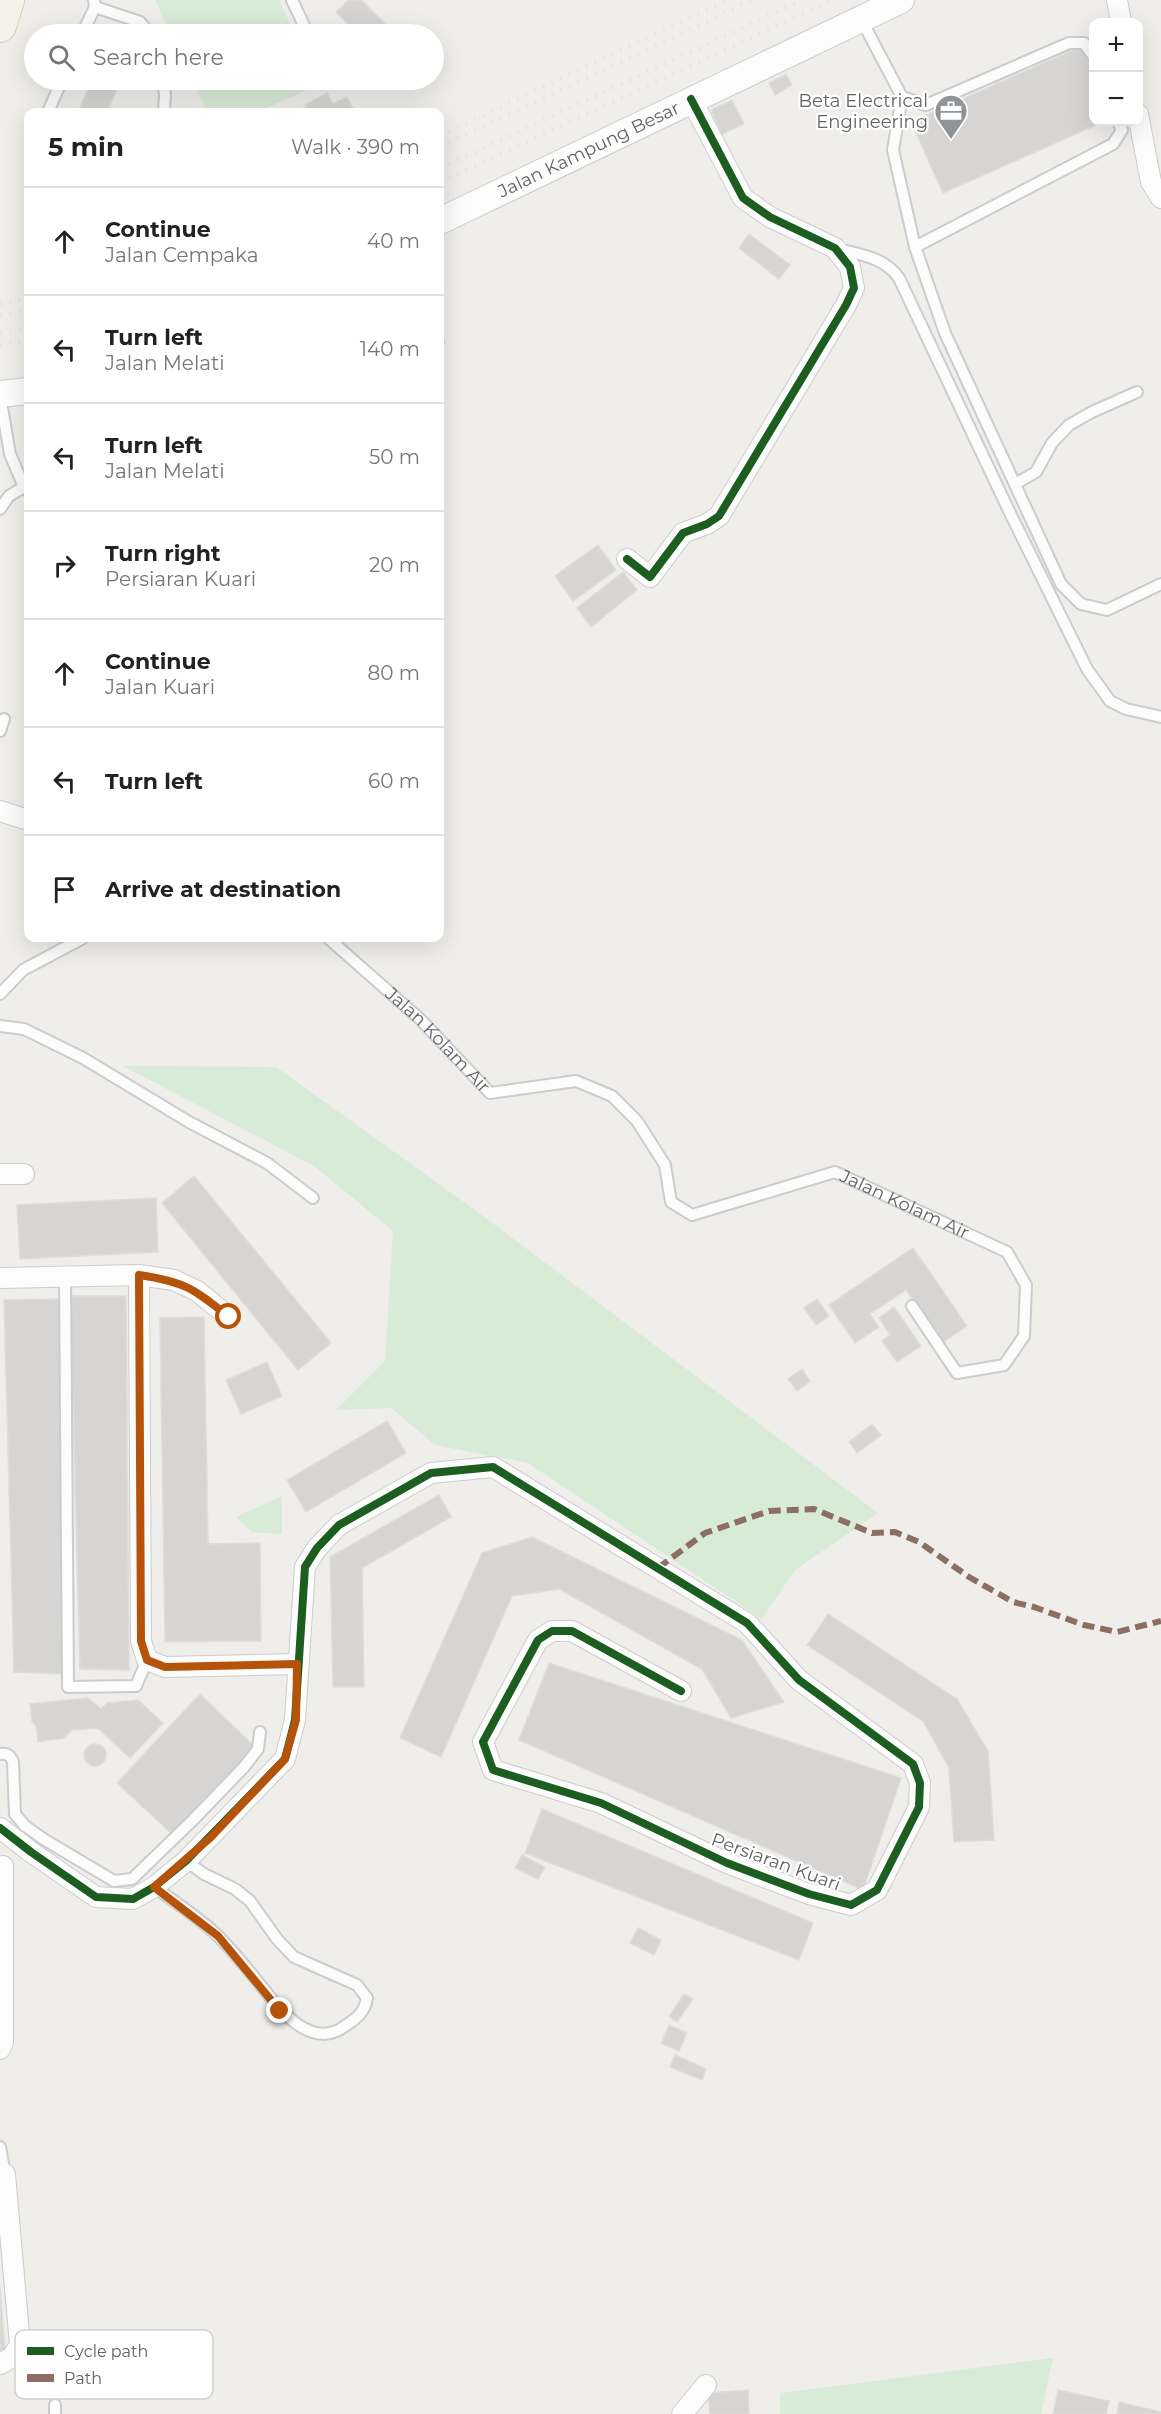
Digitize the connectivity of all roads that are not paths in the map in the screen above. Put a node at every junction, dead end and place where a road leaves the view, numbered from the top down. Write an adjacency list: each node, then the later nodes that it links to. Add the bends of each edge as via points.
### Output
1 (292, 0): 9 (lane)
2 (901, 0): 6 (street, Jalan Kampung Besar)
3 (1117, 0): 5 (street)
4 (94, 4): 7 (lane); 8 (lane)
5 (1120, 18)
6 (861, 19): 13 (lane); 14 (street, Jalan Kampung Besar)
7 (86, 24)
8 (142, 24)
9 (303, 24)
10 (1089, 50): 13 (lane, via 1084,43 1069,43 926,105)
11 (58, 90): 15 (lane)
12 (164, 90): 16 (lane)
13 (902, 98): 21 (lane, via 893,150)
14 (692, 99): 20 (street, Jalan Kampung Besar); 22 (street, via 743,198 770,217)
15 (50, 108)
16 (164, 108)
17 (1120, 126): 21 (lane, via 1113,144)
18 (1140, 126): 19 (street, via 1151,182)
19 (1161, 198)
20 (444, 219)
21 (915, 247): 26 (lane, via 945,333)
22 (835, 248): 30 (street, via 850,267 854,288 719,516 683,533 650,577); 32 (lane, via 878,260 891,267 899,278 1087,669 1110,701)
23 (24, 392): 25 (street)
24 (1137, 392): 26 (lane, via 1070,425 1052,443 1036,472)
25 (0, 395): 27 (lane, via 9,454)
26 (1015, 484): 31 (lane, via 1061,584 1081,604 1107,610)
27 (24, 485)
28 (24, 490): 29 (lane, via 9,496)
29 (0, 509)
30 (627, 559)
31 (1161, 584)
32 (1161, 717)
33 (4, 719): 34 (lane)
34 (0, 731)
35 (0, 810): 36 (street)
36 (24, 819)
37 (76, 942): 39 (lane, via 23,970)
38 (333, 942): 47 (lane, Jalan Kolam Air, via 421,1020 490,1093 576,1081 612,1096 638,1121 665,1165 671,1202 692,1215 835,1172 1007,1252 1026,1285 1024,1336 1004,1365 957,1373)
39 (0, 994)
40 (0, 1026): 43 (lane, via 24,1029 83,1058 189,1122 267,1163)
41 (0, 1174): 42 (street)
42 (24, 1174)
43 (313, 1198)
44 (139, 1275): 45 (street); 48 (street, via 174,1280 197,1291); 49 (street, via 141,1641)
45 (65, 1277): 46 (street); 49 (lane, via 68,1687 136,1686)
46 (0, 1278)
47 (912, 1306)
48 (229, 1317)
49 (147, 1660): 50 (street, via 165,1667)
50 (297, 1664): 51 (street, Persiaran Kuari, via 305,1567 339,1525 431,1473 493,1467 747,1623 798,1680 913,1764 920,1783 919,1807 877,1890 851,1905 809,1894 727,1863 601,1803 493,1770 483,1742 538,1640 552,1631 572,1631); 56 (street, Persiaran Kuari, via 296,1720 285,1759)
51 (681, 1691)
52 (260, 1732): 54 (lane, via 258,1749)
53 (0, 1754): 54 (lane, via 11,1756 15,1814 25,1826 114,1881 132,1879)
54 (193, 1820): 56 (lane)
55 (0, 1828): 59 (street, Persiaran Kuari, via 96,1897 133,1899)
56 (210, 1838): 57 (street, Persiaran Kuari)
57 (186, 1861): 59 (street, Persiaran Kuari); 59 (lane, via 250,1901 294,1957 357,1985 367,1998 357,2018 336,2033 322,2034 291,2020 218,1936)
58 (2, 1865): 60 (street)
59 (154, 1887)
60 (0, 2049)
61 (0, 2147): 62 (lane)
62 (2, 2174): 63 (street)
63 (18, 2330)
64 (15, 2352): 65 (street)
65 (0, 2364)
66 (706, 2385): 67 (street)
67 (682, 2414)

